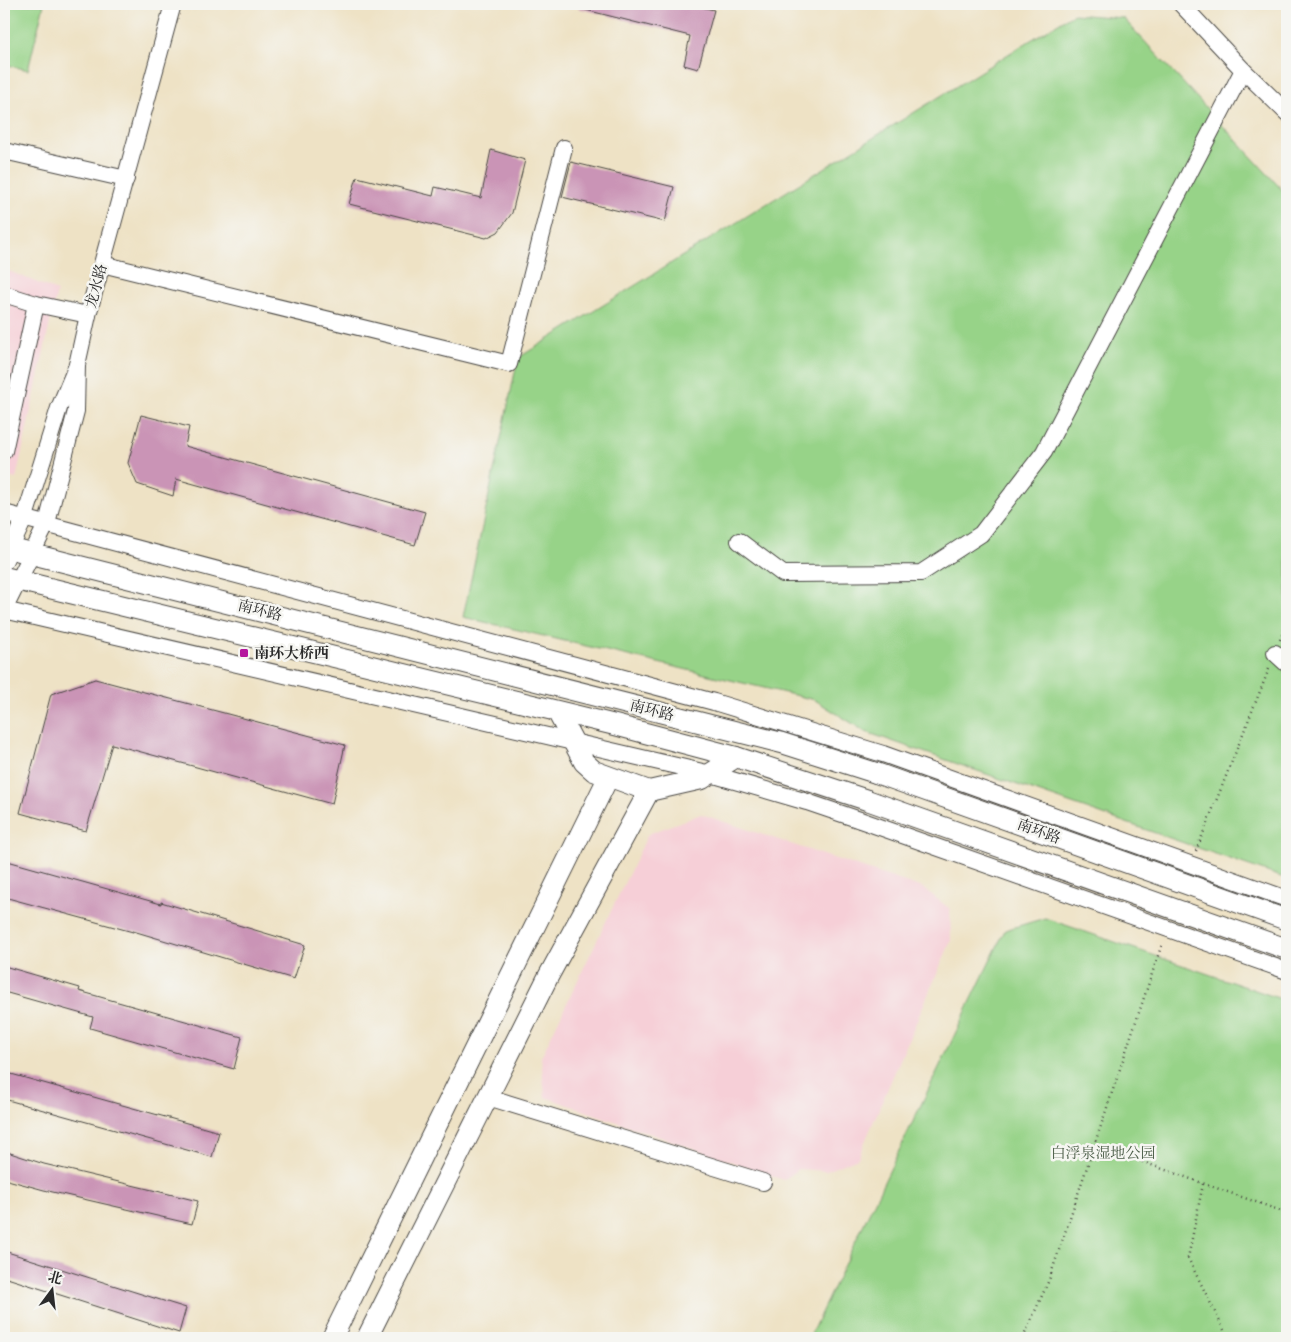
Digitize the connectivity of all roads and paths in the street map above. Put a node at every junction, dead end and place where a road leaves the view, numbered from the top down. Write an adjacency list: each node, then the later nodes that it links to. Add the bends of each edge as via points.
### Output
1 (173, 4): 7 (street, 龙水路)
2 (1181, 4): 3 (street)
3 (1243, 70): 4 (street); 17 (street, via 1044,452 981,534 921,573 783,574)
4 (1287, 112)
5 (564, 148): 8 (street, via 509,364)
6 (4, 152): 7 (street)
7 (126, 179): 8 (street, 龙水路)
8 (102, 264): 11 (street, 龙水路)
9 (4, 294): 10 (street)
10 (36, 304): 11 (street); 13 (street)
11 (88, 315): 12 (street, 龙水路)
12 (77, 365): 15 (street, 龙水路, via 59,408); 16 (street, via 76,411)
13 (4, 451)
14 (4, 512): 15 (street)
15 (25, 517): 16 (street); 18 (street, 龙水路)
16 (47, 523): 19 (street); 28 (street, via 714,702)
17 (739, 542)
18 (6, 552): 19 (main road, 南环路)
19 (32, 554): 20 (street); 28 (main road, 南环路, via 782,743)
20 (11, 579): 21 (street); 25 (main road, 南环路)
21 (4, 610): 26 (street)
22 (1287, 623): 23 (path)
23 (1275, 653): 24 (street); 32 (path)
24 (1287, 664)
25 (558, 713): 26 (main road); 27 (main road, 南环路)
26 (573, 741): 29 (street); 30 (main road, via 584,762 594,772)
27 (736, 757): 29 (main road); 36 (main road, 南环路, bridge, via 867,800)
28 (880, 764): 33 (street, bridge); 34 (main road, 南环路, bridge)
29 (711, 774): 31 (main road); 37 (street, bridge, via 860,820)
30 (608, 778): 31 (main road); 43 (main road)
31 (649, 792): 38 (main road, via 548,977)
32 (1194, 857)
33 (1287, 899)
34 (1287, 920)
35 (1164, 938): 39 (path)
36 (1287, 949)
37 (1287, 971)
38 (488, 1097): 40 (street); 44 (main road)
39 (1095, 1145): 41 (path); 45 (path, via 1049,1280)
40 (763, 1182)
41 (1203, 1184): 42 (path); 46 (path, via 1188,1258)
42 (1287, 1213)
43 (332, 1338)
44 (367, 1338)
45 (1023, 1338)
46 (1225, 1338)

